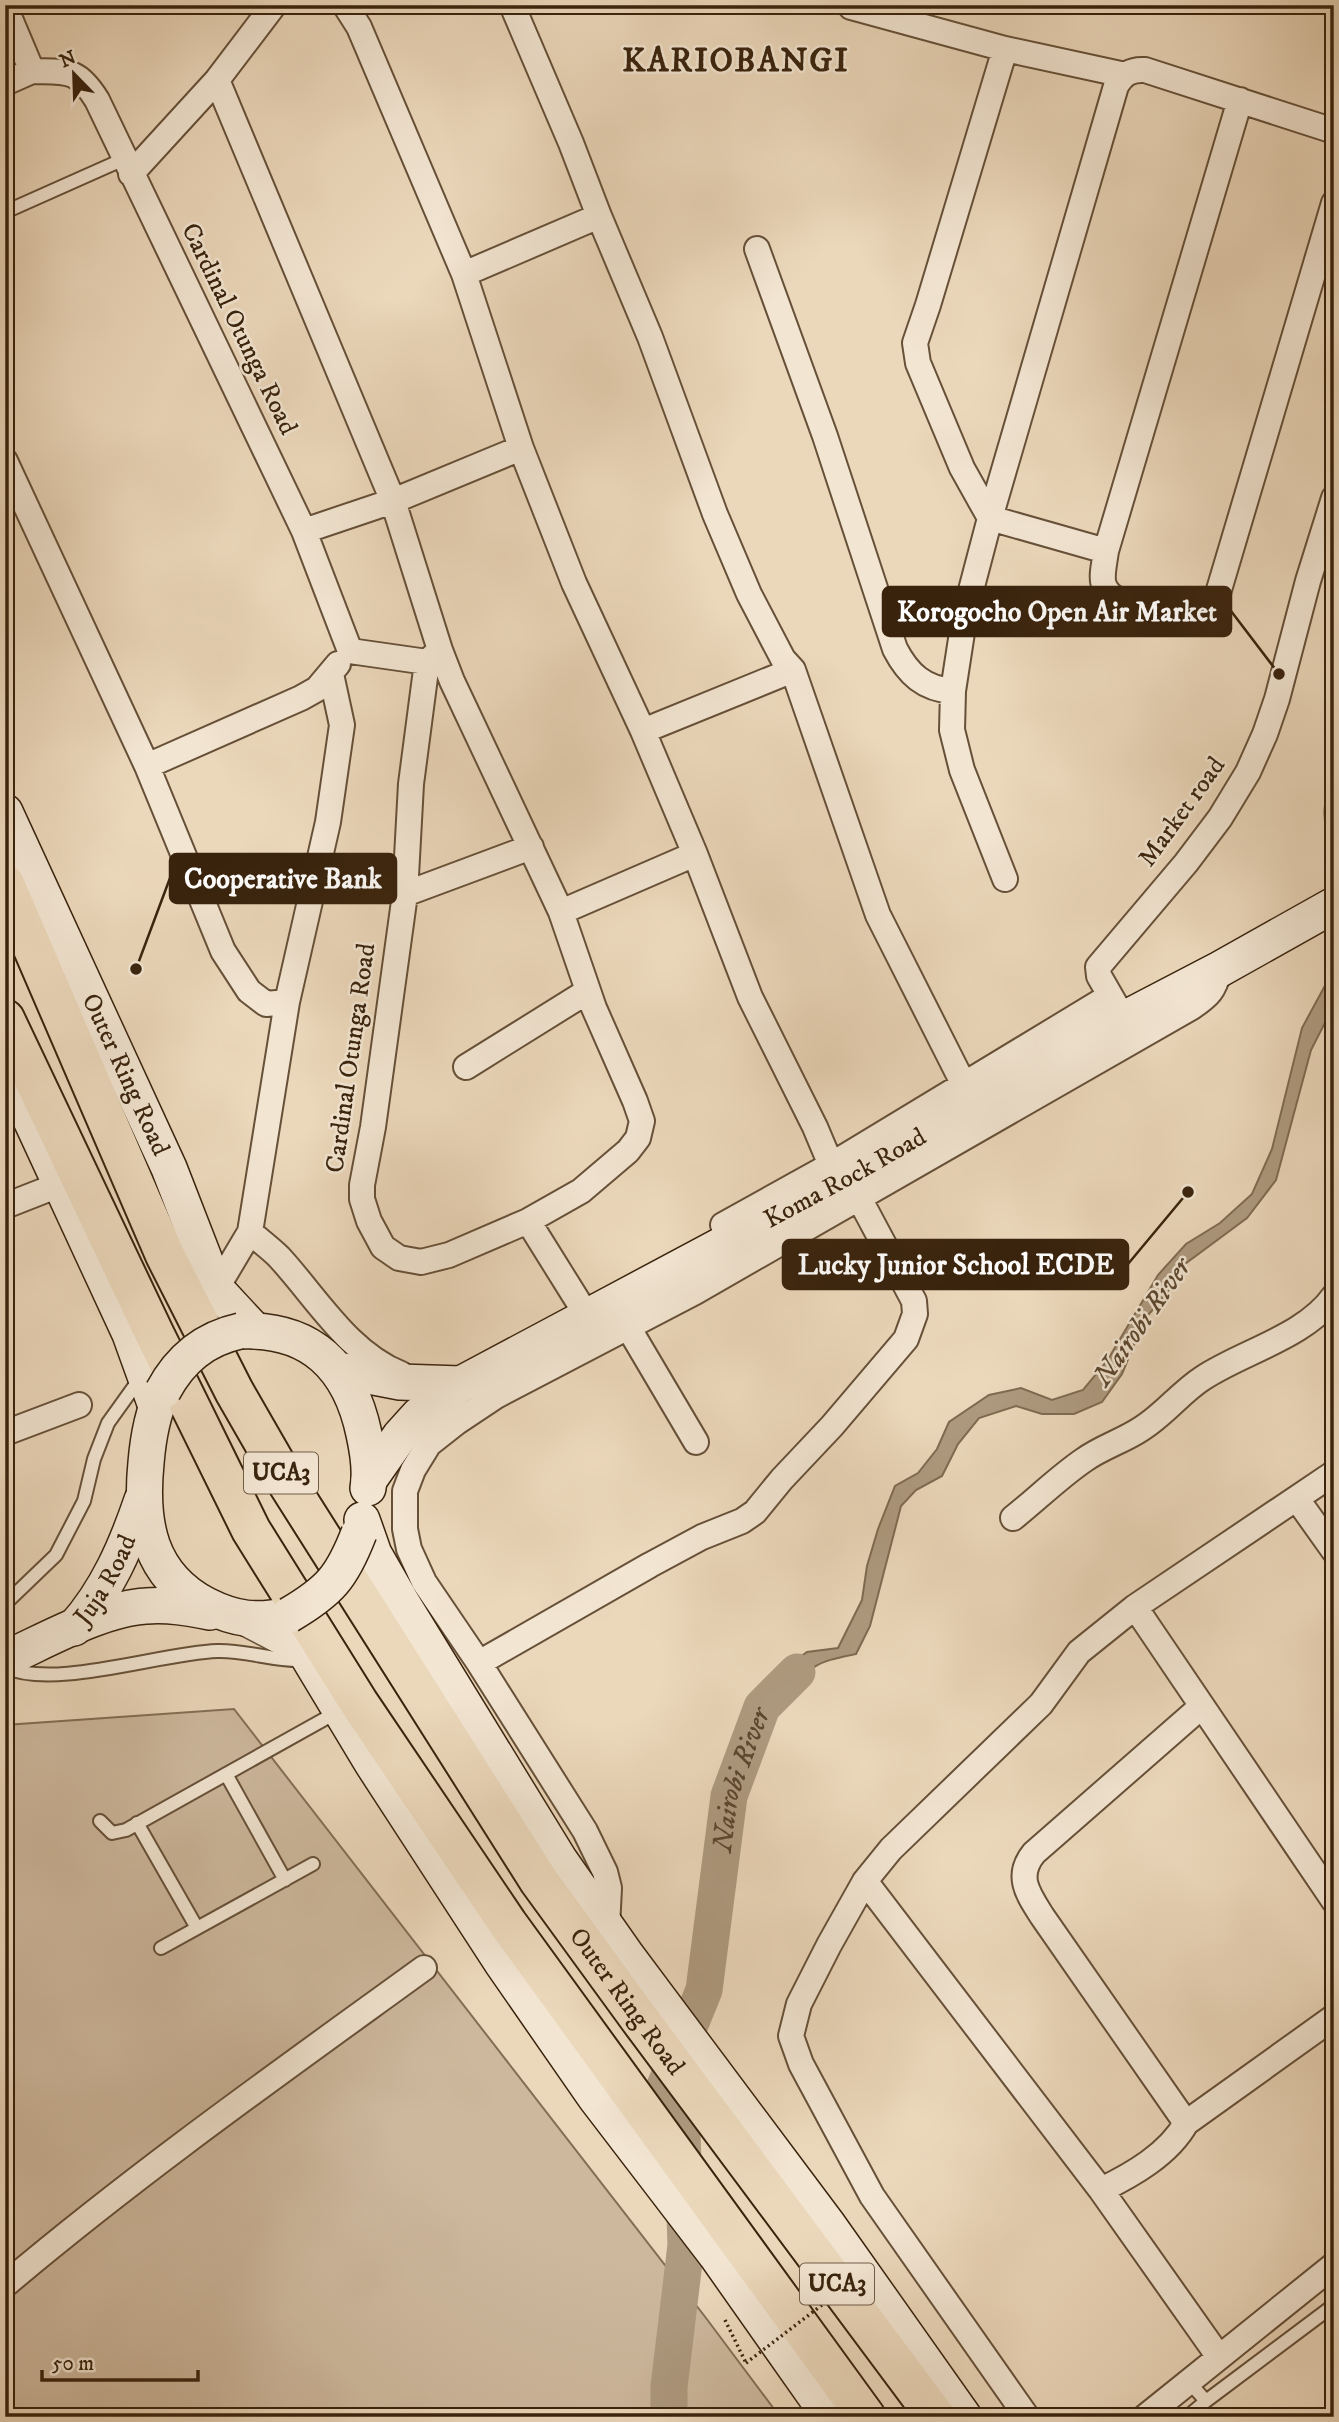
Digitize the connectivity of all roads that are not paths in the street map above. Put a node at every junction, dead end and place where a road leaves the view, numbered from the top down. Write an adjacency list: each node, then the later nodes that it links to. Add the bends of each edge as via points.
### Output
1 (274, 5): 9 (street)
2 (345, 5): 18 (street, via 359,27)
3 (512, 5): 16 (street)
4 (851, 6): 6 (street)
5 (5, 7): 7 (street)
6 (1005, 49): 8 (street); 23 (street, via 915,343 936,410)
7 (32, 72): 10 (street); 13 (street, Cardinal Otunga Road, via 69,72 88,85)
8 (1125, 75): 11 (street, via 1145,70); 23 (street, via 1116,86)
9 (217, 80): 13 (street); 22 (street)
10 (5, 83)
11 (1240, 100): 12 (street); 25 (street)
12 (1334, 131)
13 (127, 167): 15 (lane); 24 (street, Cardinal Otunga Road)
14 (1334, 203): 25 (street, via 1213,610 1196,618 1120,601 1102,582)
15 (5, 212)
16 (599, 216): 18 (street); 28 (street, via 744,583)
17 (757, 248): 30 (street, via 895,649 927,686)
18 (464, 274): 19 (street)
19 (521, 448): 22 (street); 31 (street, via 574,583)
20 (5, 461): 32 (street)
21 (1334, 498): 44 (street, Market road, via 1253,763 1186,863 1101,961 1098,973)
22 (393, 501): 24 (street); 27 (street)
23 (990, 518): 25 (street); 30 (street, via 965,613)
24 (304, 531): 26 (street, Cardinal Otunga Road)
25 (1106, 551)
26 (350, 651): 27 (street); 29 (street)
27 (433, 656): 34 (street, Cardinal Otunga Road, via 452,681); 38 (street, Cardinal Otunga Road, via 411,784)
28 (793, 670): 31 (street); 48 (street, via 878,915)
29 (331, 674): 32 (street, via 301,698); 43 (street, via 342,725 328,822)
30 (953, 691): 36 (street, via 952,730 962,770)
31 (643, 731): 35 (street)
32 (146, 766): 43 (street, via 223,951 249,991 266,1004)
33 (5, 812): 55 (main road, Outer Ring Road, via 169,1168)
34 (531, 847): 38 (street); 40 (street, Cardinal Otunga Road)
35 (695, 854): 40 (street); 49 (street, via 750,998)
36 (1005, 879)
37 (5, 884): 94 (main road, Outer Ring Road / UCA3, via 165,1255 234,1391 284,1478 539,1881)
38 (405, 894): 53 (street, Cardinal Otunga Road, via 362,1185 369,1221 383,1247 399,1258 421,1262)
39 (1334, 905): 41 (main road, Koma Rock Road)
40 (561, 912): 42 (street, Cardinal Otunga Road)
41 (1220, 968): 44 (main road, Koma Rock Road); 51 (street, via 1215,986 1202,1000)
42 (588, 991): 46 (street); 53 (street, Cardinal Otunga Road, via 642,1121 638,1138 582,1191)
43 (287, 1002): 54 (street)
44 (1117, 1007): 48 (street); 61 (main road, Koma Rock Road, via 863,1169)
45 (5, 1018): 107 (main road, Outer Ring Road / UCA3, via 251,1530 359,1703 493,1902)
46 (466, 1068)
47 (6, 1069): 50 (main road)
48 (963, 1083): 49 (street)
49 (831, 1164): 57 (street)
50 (61, 1184): 52 (street); 62 (main road)
51 (859, 1196): 58 (street); 79 (street, via 914,1301 915,1314 906,1339 747,1518 649,1565)
52 (5, 1206)
53 (528, 1221): 57 (street)
54 (250, 1232): 55 (street); 57 (street, via 278,1256 348,1337 377,1363 406,1376 429,1379 448,1375)
55 (216, 1289): 59 (main road, Outer Ring Road)
56 (1334, 1296): 70 (street, via 1307,1322 1201,1379 1154,1420 1084,1460)
57 (581, 1306)
58 (628, 1327): 65 (street); 79 (street, via 496,1396 429,1444 413,1470 405,1491 410,1549 424,1582)
59 (247, 1331): 60 (main road, Outer Ring Road, via 292,1337); 62 (main road, Outer Ring Road, bridge, via 207,1342)
60 (338, 1370): 61 (main road, via 400,1382); 67 (main road, Outer Ring Road, via 362,1422)
61 (461, 1384): 67 (main road, Koma Rock Road, via 419,1415)
62 (154, 1390): 68 (main road, Outer Ring Road); 73 (lane, via 108,1423 84,1501 56,1555)
63 (79, 1405): 64 (street)
64 (5, 1433)
65 (696, 1442)
66 (1334, 1473): 69 (street)
67 (369, 1480): 71 (main road, Outer Ring Road)
68 (143, 1497): 75 (main road, Outer Ring Road, via 150,1541 175,1583 192,1597); 76 (main road, Juja Road, via 112,1574)
69 (1297, 1499): 72 (street); 74 (street)
70 (1013, 1518)
71 (360, 1526): 75 (main road, Outer Ring Road, bridge, via 337,1580 314,1601 289,1615); 90 (main road, Outer Ring Road / UCA3, via 435,1659)
72 (1334, 1551)
73 (5, 1604)
74 (1135, 1607): 81 (street); 88 (street, via 1079,1652 1041,1704 891,1849)
75 (236, 1617): 76 (main road, via 167,1605 143,1606); 78 (street, Outer Ring Road, via 293,1644)
76 (74, 1628): 77 (main road, Juja Road)
77 (5, 1659)
78 (310, 1660): 80 (lane, via 218,1651 68,1673 34,1675); 82 (main road, Outer Ring Road)
79 (479, 1663): 90 (street, via 585,1832 605,1872)
80 (5, 1667)
81 (1202, 1706): 89 (street); 96 (street, via 1034,1853 1024,1870 1025,1885 1042,1916)
82 (340, 1710): 83 (lane); 106 (main road, Outer Ring Road, via 502,1963)
83 (226, 1774): 85 (lane); 87 (lane)
84 (100, 1821): 85 (lane, via 115,1833)
85 (137, 1823): 91 (lane)
86 (313, 1864): 87 (lane)
87 (285, 1880): 91 (lane)
88 (865, 1881): 98 (street); 110 (street, via 799,2004 792,2036 801,2064 872,2196)
89 (1334, 1901)
90 (607, 1927): 94 (main road, Outer Ring Road / UCA3)
91 (197, 1928): 92 (lane)
92 (161, 1948)
93 (424, 1968): 101 (street, via 238,2102)
94 (643, 2001): 97 (main road, UCA3, via 735,2098); 99 (main road, Outer Ring Road / UCA3, via 738,2151)
95 (1334, 2017): 96 (street)
96 (1186, 2123): 98 (street, via 1179,2136 1147,2163)
97 (779, 2158): 99 (main road); 109 (main road, UCA3)
98 (1101, 2190): 103 (street)
99 (798, 2230): 108 (main road, Outer Ring Road / UCA3)
100 (1334, 2265): 103 (street)
101 (5, 2285)
102 (1334, 2305): 105 (lane)
103 (1219, 2357): 104 (street)
104 (1188, 2381): 105 (lane); 111 (street)
105 (1206, 2401): 112 (lane)
106 (830, 2417)
107 (866, 2417)
108 (936, 2417)
109 (964, 2417)
110 (1027, 2417)
111 (1145, 2417)
112 (1187, 2417)

